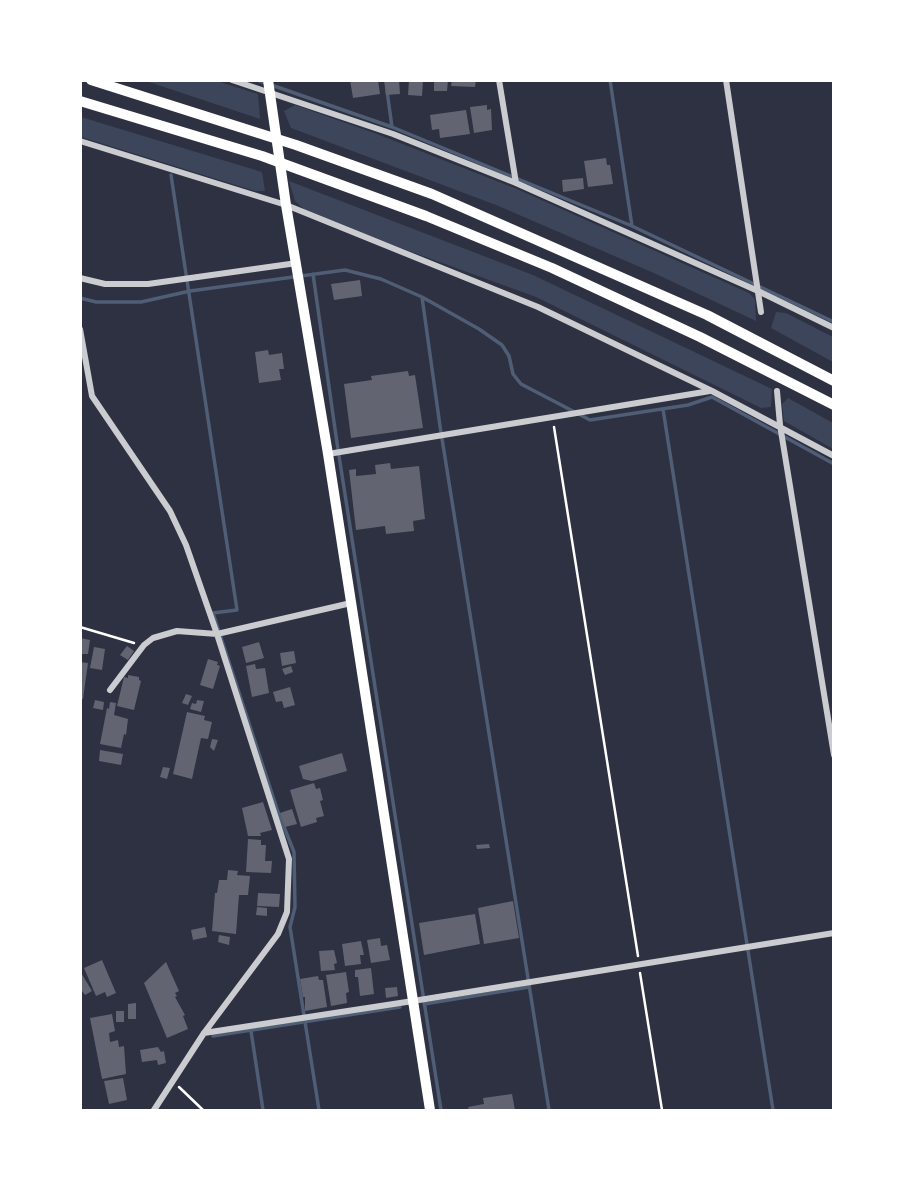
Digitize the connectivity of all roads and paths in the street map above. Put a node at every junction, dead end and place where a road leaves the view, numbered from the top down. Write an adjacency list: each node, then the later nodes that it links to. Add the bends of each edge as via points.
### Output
1 (91, 80): 17 (highway, via 259,132 432,194 707,315)
2 (232, 80): 6 (street)
3 (268, 80): 6 (highway)
4 (499, 80): 9 (street)
5 (726, 80): 13 (street)
6 (270, 93): 9 (street, via 393,134); 10 (highway)
7 (80, 101): 20 (highway, via 262,156 426,216 552,268)
8 (80, 141): 10 (street)
9 (516, 183): 13 (street)
10 (286, 205): 11 (highway); 18 (street, via 538,307)
11 (297, 263): 12 (street, via 148,284 105,285); 23 (highway)
12 (80, 278)
13 (758, 291): 14 (street); 15 (street)
14 (761, 312)
15 (834, 328)
16 (80, 329): 27 (street, via 92,396 170,511)
17 (834, 381)
18 (712, 391): 21 (street); 22 (street)
19 (777, 391): 22 (street)
20 (834, 405)
21 (553, 417): 23 (street); 32 (path)
22 (780, 425): 24 (street); 30 (street)
23 (328, 454): 25 (highway)
24 (834, 456)
25 (351, 603): 27 (street); 33 (highway)
26 (80, 627): 28 (path)
27 (217, 634): 28 (street, via 177,631); 34 (street, via 289,859 289,890 278,934)
28 (144, 645): 29 (street)
29 (110, 690)
30 (834, 755)
31 (834, 933): 32 (street)
32 (639, 964): 33 (street); 39 (path)
33 (413, 1001): 34 (street); 38 (highway)
34 (204, 1033): 35 (street)
35 (174, 1082): 36 (street); 37 (path)
36 (154, 1111)
37 (203, 1111)
38 (430, 1111)
39 (662, 1111)

